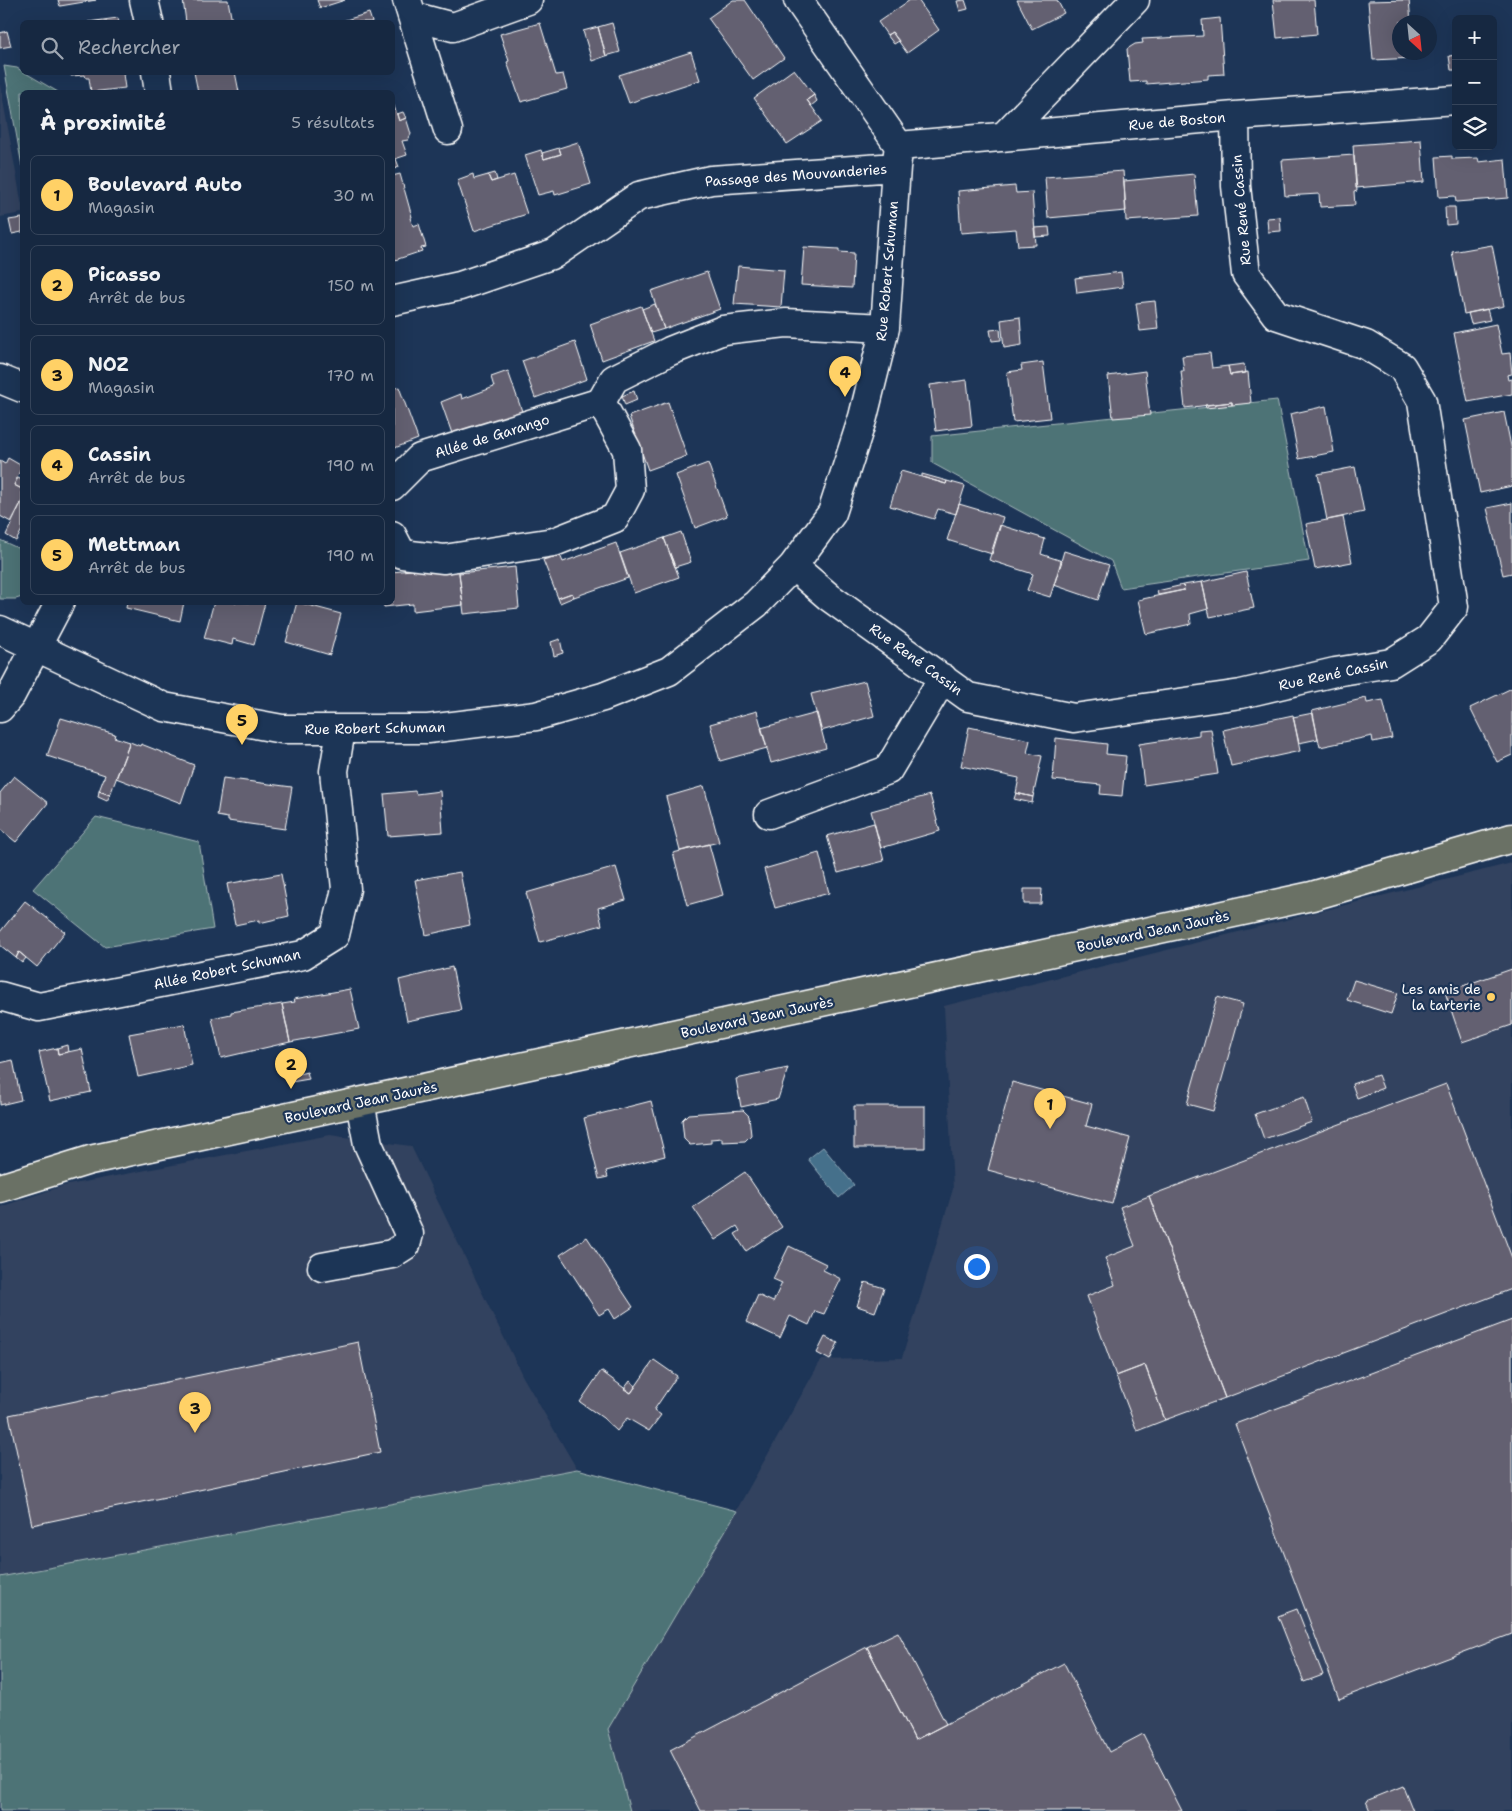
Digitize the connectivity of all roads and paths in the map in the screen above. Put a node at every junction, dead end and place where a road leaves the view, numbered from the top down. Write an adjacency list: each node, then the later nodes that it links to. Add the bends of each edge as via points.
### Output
1 (144, 0): 6 (street)
2 (528, 0): 5 (street, via 453,27)
3 (798, 0): 13 (street)
4 (1135, 0): 12 (street)
5 (409, 8): 11 (street)
6 (149, 20)
7 (156, 75): 8 (street)
8 (159, 90)
9 (1452, 100): 10 (street, Rue de Boston)
10 (1235, 116): 12 (street, Rue de Boston); 25 (street, Rue René Cassin, via 1236,186 1246,274 1276,315 1366,345 1402,368 1422,401 1454,607 1429,639 1391,663 1335,672 1241,694 1074,718 968,697)
11 (448, 130)
12 (1003, 137): 13 (street, Rue de Boston)
13 (898, 157): 14 (street, Passage des Mouvanderies, via 711,180 639,196 554,254 460,286); 15 (street, Rue Robert Schuman)
14 (395, 300)
15 (885, 328): 18 (street, via 786,323 723,330 614,378); 21 (street, Rue Robert Schuman, via 863,417 832,513)
16 (0, 379): 17 (street)
17 (20, 387)
18 (600, 402): 19 (street, Allée de Garango, via 420,458); 20 (street, via 627,450 630,490 615,518 554,542 444,560 402,554)
19 (395, 483)
20 (395, 541)
21 (793, 566): 25 (street, Rue René Cassin, via 829,597); 27 (street, Rue Robert Schuman, via 756,604 669,670 603,697 536,716 497,721 428,729)
22 (58, 605): 24 (street)
23 (0, 630): 24 (street, Rue Robert Schuman)
24 (37, 648): 26 (street); 27 (street, Rue Robert Schuman, via 164,707 282,730)
25 (943, 678): 28 (street, via 888,770)
26 (0, 708)
27 (341, 730): 30 (street, Allée Robert Schuman, via 334,771 346,889 335,935 303,955 39,1007)
28 (769, 814)
29 (1512, 838): 31 (main road, Boulevard Jean Jaurès, via 1312,896)
30 (0, 996)
31 (360, 1102): 32 (main road, Boulevard Jean Jaurès, via 90,1160); 33 (street, via 368,1144 409,1234 406,1245 392,1254)
32 (0, 1188)
33 (322, 1267)

